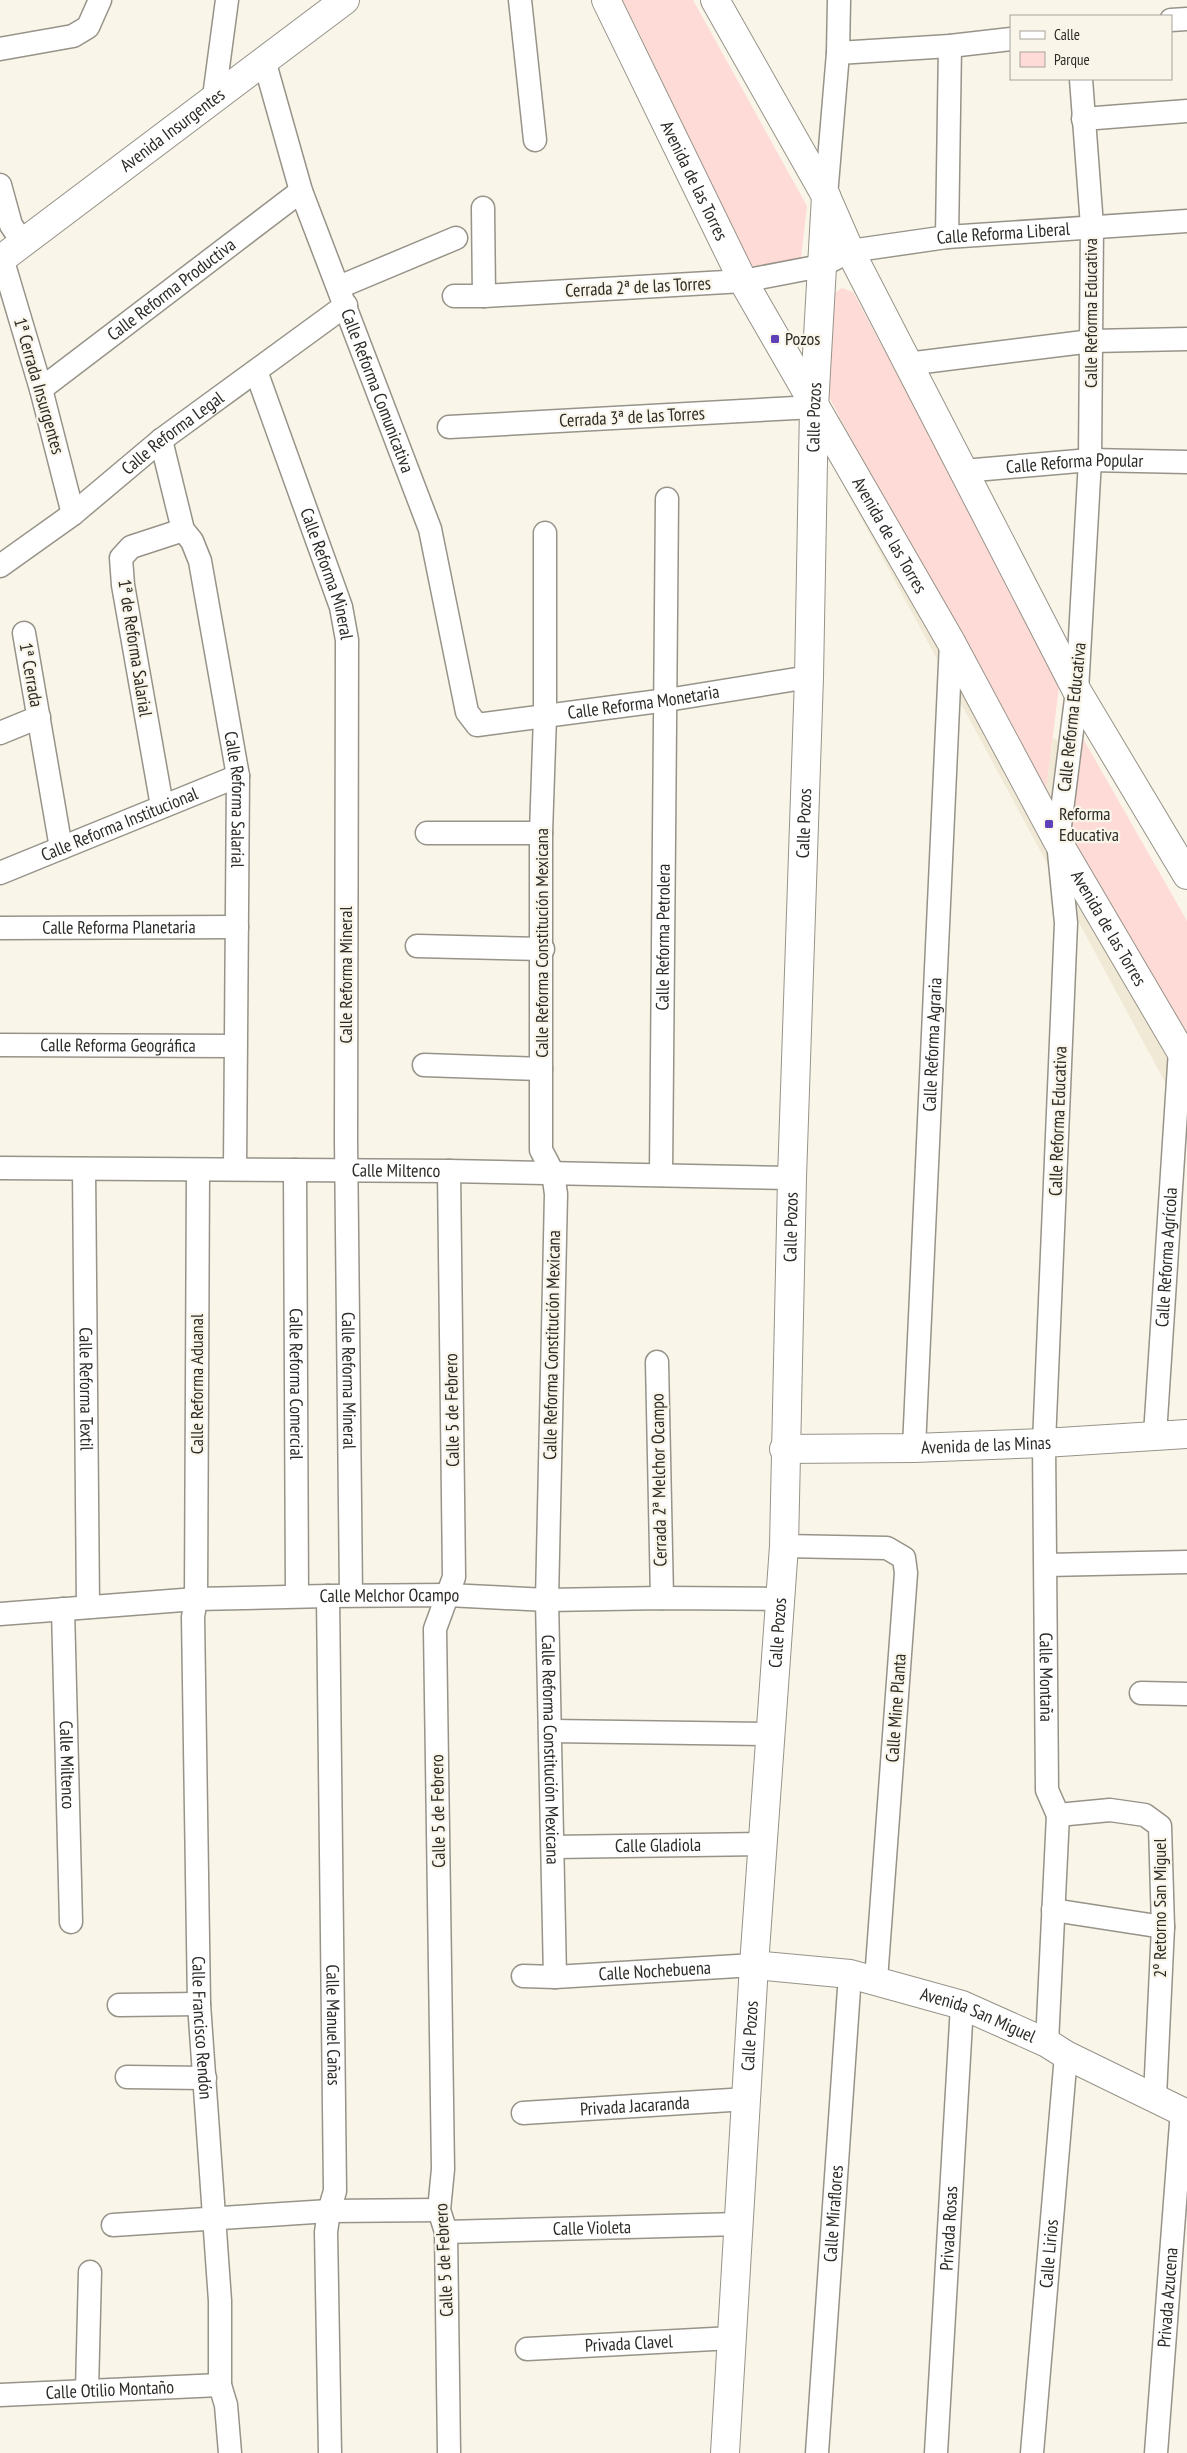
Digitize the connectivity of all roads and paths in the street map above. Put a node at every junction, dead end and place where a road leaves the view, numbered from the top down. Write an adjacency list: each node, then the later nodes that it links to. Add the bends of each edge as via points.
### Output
1 (100, 0): 12 (street, via 88,27 73,36)
2 (227, 0): 16 (street)
3 (345, 0): 14 (street, Avenida Insurgentes)
4 (520, 0): 19 (street)
5 (606, 0): 31 (street, Avenida de las Torres)
6 (716, 0): 22 (street)
7 (839, 0): 13 (street, Calle Pozos)
8 (1187, 18): 9 (street)
9 (1172, 20)
10 (1010, 39): 11 (street)
11 (950, 46): 13 (street); 26 (street)
12 (0, 48)
13 (838, 53): 22 (street, Calle Pozos)
14 (264, 60): 16 (street, Avenida Insurgentes); 21 (street, Calle Reforma Comunicativa)
15 (1082, 80): 18 (street, Calle Reforma Educativa)
16 (214, 97): 29 (street, Avenida Insurgentes)
17 (1187, 111): 18 (street)
18 (1083, 119): 25 (street, Calle Reforma Educativa)
19 (535, 140)
20 (0, 185): 29 (street, 1ª Cerrada Insurgentes, via 11,225)
21 (302, 191): 32 (street, Calle Reforma Comunicativa); 39 (street, Calle Reforma Productiva)
22 (826, 196): 28 (street); 30 (street, Calle Pozos)
23 (482, 208): 34 (street)
24 (1187, 221): 25 (street, Calle Reforma Liberal)
25 (1092, 226): 26 (street, Calle Reforma Liberal); 36 (street, Calle Reforma Educativa)
26 (947, 237): 28 (street, Calle Reforma Liberal)
27 (456, 238): 32 (street, Calle Reforma Legal)
28 (850, 251): 30 (street, Calle Reforma Liberal); 37 (street)
29 (9, 253): 39 (street, 1ª Cerrada Insurgentes)
30 (821, 266): 31 (street, Cerrada 2ª de las Torres); 40 (street, Calle Pozos)
31 (743, 281): 34 (street, Cerrada 2ª de las Torres); 40 (street, Avenida de las Torres)
32 (343, 296): 38 (street, Calle Reforma Legal); 58 (street, Calle Reforma Comunicativa, via 430,529 467,712)
33 (454, 296): 34 (street, Cerrada 2ª de las Torres)
34 (484, 296)
35 (1187, 339): 36 (street)
36 (1092, 341): 37 (street); 43 (street, Calle Reforma Educativa)
37 (907, 364): 45 (street)
38 (256, 371): 42 (street, Calle Reforma Legal); 82 (street, Calle Reforma Mineral, via 340,607 347,640)
39 (41, 389): 47 (street, 1ª Cerrada Insurgentes)
40 (814, 407): 41 (street, Cerrada 3ª de las Torres); 52 (street, Avenida de las Torres); 53 (street, Calle Pozos)
41 (449, 427)
42 (161, 440): 47 (street, Calle Reforma Legal); 48 (street, Calle Reforma Salarial)
43 (1090, 460): 44 (street, Calle Reforma Popular); 45 (street, Calle Reforma Popular); 54 (street, Calle Reforma Educativa)
44 (1187, 462)
45 (963, 471): 54 (street)
46 (667, 499): 55 (street, Calle Reforma Petrolera)
47 (74, 514): 50 (street, Calle Reforma Legal)
48 (183, 530): 60 (street, Calle Reforma Salarial, via 192,541 200,561); 61 (street, 1ª de Reforma Salarial, via 132,547 121,558)
49 (546, 533): 56 (street, Calle Reforma Constitución Mexicana)
50 (0, 566)
51 (24, 633): 57 (street, 1ª Cerrada)
52 (951, 642): 64 (street, Avenida de las Torres); 91 (street, Calle Reforma Agraria)
53 (809, 677): 55 (street, Calle Reforma Monetaria); 86 (street, Calle Pozos)
54 (1077, 691): 64 (street, Calle Reforma Educativa); 66 (street)
55 (667, 700): 56 (street, Calle Reforma Monetaria); 85 (street, Calle Reforma Petrolera)
56 (545, 716): 58 (street, Calle Reforma Monetaria); 63 (street, Calle Reforma Constitución Mexicana)
57 (39, 717): 59 (street); 65 (street, 1ª Cerrada)
58 (476, 725)
59 (0, 733)
60 (238, 776): 61 (street, Calle Reforma Institucional); 68 (street, Calle Reforma Salarial)
61 (162, 806): 65 (street, Calle Reforma Institucional)
62 (426, 833): 63 (street)
63 (541, 833): 71 (street, Calle Reforma Constitución Mexicana)
64 (1058, 842): 74 (street, Avenida de las Torres); 90 (street, Calle Reforma Educativa, via 1066,922)
65 (61, 848): 67 (street, Calle Reforma Institucional)
66 (1187, 868)
67 (0, 873)
68 (237, 927): 69 (street, Calle Reforma Planetaria); 73 (street, Calle Reforma Salarial)
69 (0, 928)
70 (417, 946): 71 (street)
71 (543, 949): 76 (street, Calle Reforma Constitución Mexicana)
72 (0, 1045): 73 (street, Calle Reforma Geográfica)
73 (235, 1046): 80 (street, Calle Reforma Salarial)
74 (1184, 1056): 89 (street, Calle Reforma Agrícola)
75 (424, 1065): 76 (street)
76 (541, 1069): 84 (street, Calle Reforma Constitución Mexicana, via 541,1150)
77 (0, 1168): 78 (street, Calle Miltenco)
78 (84, 1169): 79 (street, Calle Miltenco); 104 (street, Calle Reforma Textil)
79 (198, 1170): 80 (street, Calle Miltenco); 101 (street, Calle Reforma Aduanal)
80 (235, 1170): 81 (street, Calle Miltenco)
81 (295, 1170): 82 (street, Calle Miltenco); 98 (street, Calle Reforma Comercial)
82 (348, 1171): 83 (street, Calle Miltenco); 96 (street, Calle Reforma Mineral)
83 (450, 1171): 84 (street, Calle Miltenco); 97 (street, Calle 5 de Febrero, via 454,1577)
84 (554, 1173): 85 (street, Calle Miltenco); 103 (street, Calle Reforma Constitución Mexicana)
85 (661, 1176): 86 (street, Calle Miltenco)
86 (792, 1178): 92 (street, Calle Pozos)
87 (657, 1362): 100 (street, Cerrada 2ª Melchor Ocampo)
88 (1187, 1434): 89 (street, Avenida de las Minas)
89 (1155, 1435): 90 (street, Avenida de las Minas)
90 (1044, 1443): 91 (street, Avenida de las Minas); 95 (street, Calle Reforma Educativa)
91 (914, 1448): 92 (street, Avenida de las Minas)
92 (784, 1450): 93 (street, Calle Pozos)
93 (784, 1546): 102 (street, Calle Pozos); 121 (street, Calle Mine Planta, via 887,1548 904,1558 906,1573)
94 (1187, 1562): 95 (street)
95 (1046, 1565): 111 (street, Calle Montaña, via 1047,1790)
96 (351, 1595): 97 (street, Calle Melchor Ocampo); 99 (street, Calle Melchor Ocampo)
97 (448, 1595): 103 (street, Calle Melchor Ocampo); 132 (street, Calle 5 de Febrero, via 435,1629 443,2169)
98 (297, 1596): 99 (street, Calle Melchor Ocampo); 101 (street, Calle Melchor Ocampo)
99 (328, 1596): 133 (street, Calle Manuel Cañas, via 335,2191)
100 (662, 1598): 102 (street, Calle Melchor Ocampo); 103 (street, Calle Melchor Ocampo)
101 (196, 1599): 104 (street, Calle Melchor Ocampo); 122 (street, Calle Francisco Rendón, via 193,1617)
102 (779, 1599): 110 (street, Calle Pozos)
103 (546, 1600): 109 (street, Calle Reforma Constitución Mexicana)
104 (88, 1608): 105 (street, Calle Melchor Ocampo)
105 (63, 1609): 106 (street, Calle Melchor Ocampo); 115 (street, Calle Miltenco)
106 (0, 1614)
107 (1141, 1693): 108 (street)
108 (1187, 1694)
109 (551, 1731): 110 (street); 113 (street, Calle Reforma Constitución Mexicana)
110 (770, 1734): 112 (street, Calle Pozos)
111 (1058, 1815): 114 (street); 116 (street, 2º Retorno San Miguel, via 1110,1810 1145,1815 1160,1826)
112 (763, 1844): 113 (street, Calle Gladiola); 117 (street, Calle Pozos)
113 (553, 1847): 120 (street, Calle Reforma Constitución Mexicana)
114 (1053, 1910): 116 (street); 125 (street)
115 (71, 1922)
116 (1162, 1926): 128 (street, 2º Retorno San Miguel)
117 (754, 1965): 118 (street, Avenida San Miguel); 120 (street, Calle Nochebuena); 129 (street, Calle Pozos)
118 (850, 1974): 121 (street, Avenida San Miguel); 148 (street, Calle Miraflores)
119 (523, 1976): 120 (street, Calle Nochebuena)
120 (555, 1977)
121 (876, 1980): 124 (street, Avenida San Miguel)
122 (199, 2004): 123 (street); 127 (street, Calle Francisco Rendón)
123 (119, 2005)
124 (962, 2005): 125 (street, Avenida San Miguel); 149 (street, Privada Rosas)
125 (1056, 2049): 128 (street, Avenida San Miguel); 150 (street, Calle Lirios)
126 (127, 2077): 127 (street)
127 (205, 2078): 134 (street, Calle Francisco Rendón)
128 (1155, 2097): 130 (street, Avenida San Miguel)
129 (747, 2099): 131 (street, Privada Jacaranda); 135 (street, Calle Pozos)
130 (1184, 2112): 151 (street, Privada Azucena)
131 (523, 2113)
132 (439, 2210): 133 (street); 137 (street, Calle 5 de Febrero)
133 (329, 2211): 134 (street); 145 (street, Calle Manuel Cañas, via 326,2232)
134 (215, 2219): 136 (street); 141 (street, Calle Francisco Rendón, via 220,2301)
135 (738, 2224): 137 (street, Calle Violeta); 139 (street, Calle Pozos)
136 (113, 2225)
137 (446, 2232): 146 (street, Calle 5 de Febrero)
138 (90, 2272): 142 (street)
139 (732, 2338): 140 (street, Privada Clavel); 147 (street, Calle Pozos)
140 (527, 2349)
141 (220, 2385): 142 (street, Calle Otilio Montaño); 144 (street, Calle Francisco Rendón, via 226,2405)
142 (87, 2390): 143 (street, Calle Otilio Montaño)
143 (0, 2394)
144 (230, 2453)
145 (330, 2453)
146 (449, 2453)
147 (725, 2453)
148 (817, 2453)
149 (936, 2453)
150 (1032, 2453)
151 (1156, 2453)

